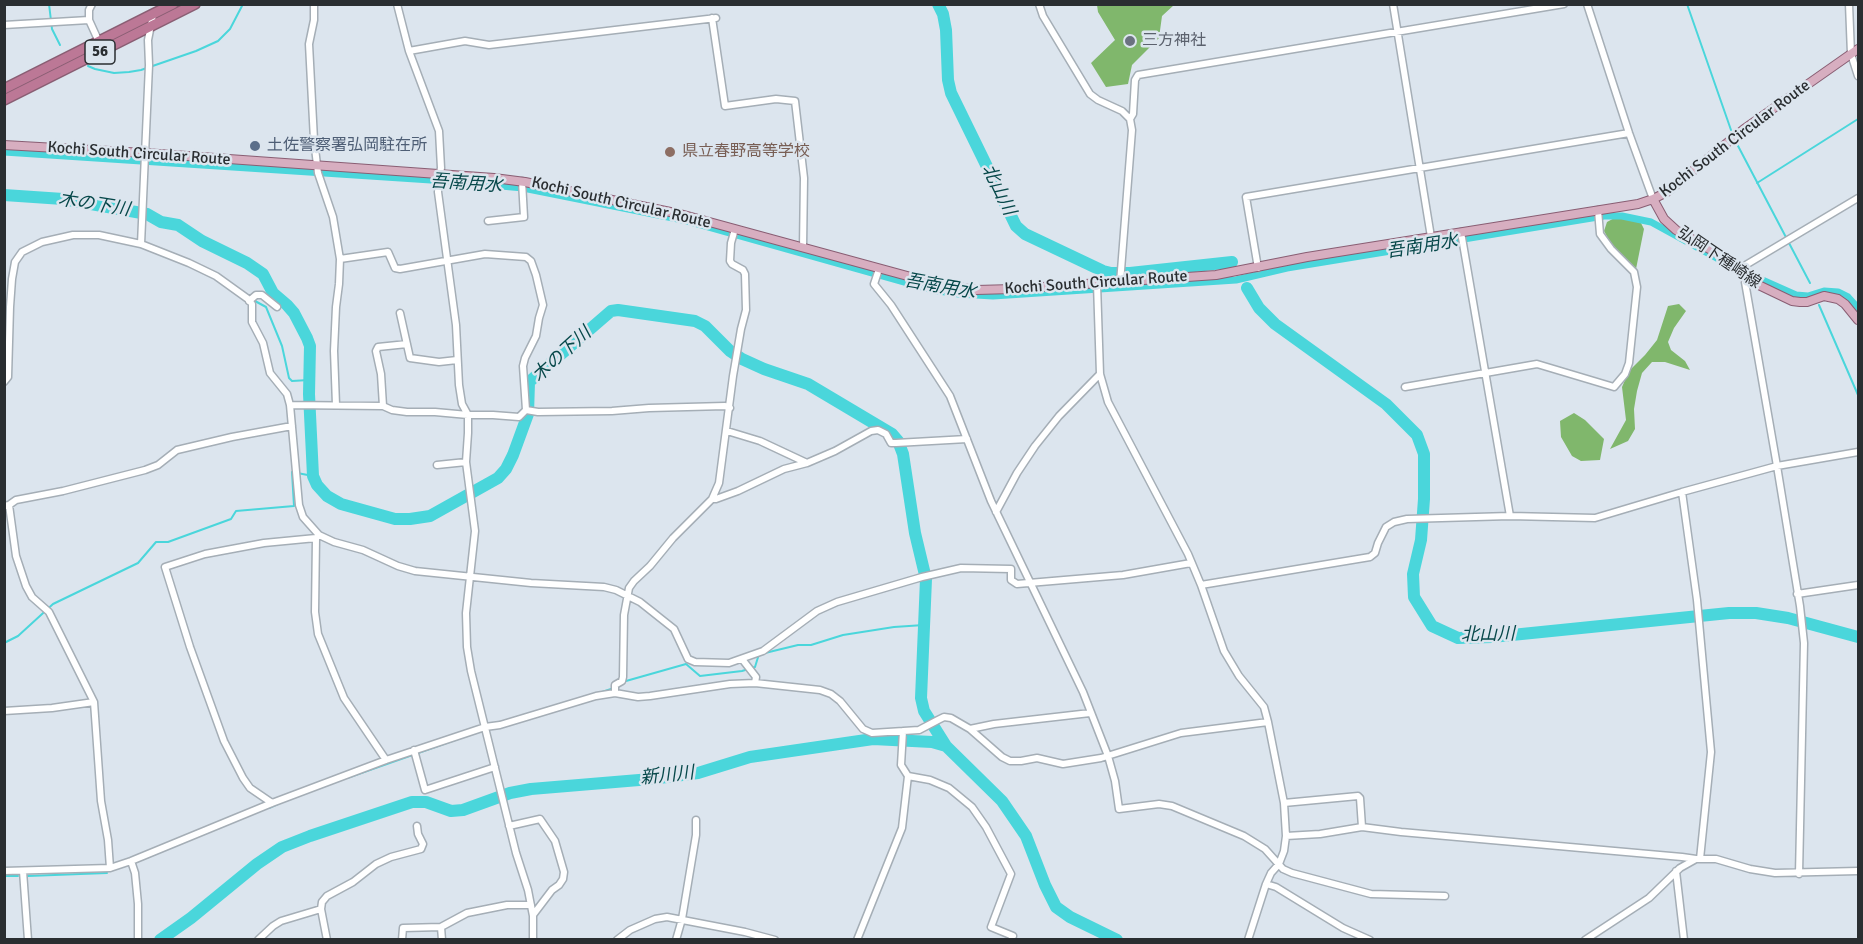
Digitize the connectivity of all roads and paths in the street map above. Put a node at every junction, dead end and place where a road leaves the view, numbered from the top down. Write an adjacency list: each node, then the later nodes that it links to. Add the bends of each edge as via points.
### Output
1 (92, 4): 12 (street)
2 (173, 4): 11 (highway, 56)
3 (195, 4): 14 (highway, 56)
4 (314, 4): 28 (street, via 309,74)
5 (397, 4): 18 (street)
6 (1039, 4): 23 (street, via 1090,94)
7 (1393, 4): 15 (street)
8 (1564, 4): 15 (street)
9 (1587, 4): 24 (street)
10 (1849, 4): 19 (street)
11 (153, 15): 14 (street); 16 (highway, 56)
12 (89, 20): 13 (street); 16 (street)
13 (4, 25)
14 (150, 28): 22 (highway, 56); 26 (street)
15 (1397, 33): 23 (street, via 1138,75); 27 (street)
16 (99, 42): 21 (highway, 56)
17 (1858, 49): 19 (main road, Kochi South Circular Route)
18 (409, 51): 29 (street, via 439,131); 39 (street, via 465,41 489,45 714,18 725,106 776,99 795,101 804,178)
19 (1851, 54): 20 (street); 32 (main road, Kochi South Circular Route)
20 (1858, 76)
21 (4, 88)
22 (4, 100)
23 (1130, 119): 47 (street)
24 (1629, 133): 27 (street); 32 (street)
25 (4, 145): 26 (main road, Kochi South Circular Route)
26 (145, 157): 28 (main road, Kochi South Circular Route); 38 (street)
27 (1419, 168): 36 (street); 42 (street, via 1246,197)
28 (318, 170): 29 (main road, Kochi South Circular Route); 40 (street, via 333,217)
29 (439, 178): 30 (main road, Kochi South Circular Route); 41 (street)
30 (522, 181): 34 (street, via 524,217); 35 (main road, Kochi South Circular Route, via 680,214)
31 (1858, 198): 43 (street)
32 (1653, 199): 33 (main road, Kochi South Circular Route); 43 (main road, 弘岡下種崎線, via 1664,219 1676,230 1734,263)
33 (1598, 215): 37 (main road, Kochi South Circular Route); 55 (street, via 1600,234 1634,272 1637,287 1632,353 1625,374 1614,387 1540,364)
34 (488, 221)
35 (734, 232): 39 (main road, Kochi South Circular Route); 62 (street, via 730,261 745,274 746,310)
36 (1431, 237): 37 (main road, Kochi South Circular Route); 42 (main road, Kochi South Circular Route, via 1307,256)
37 (1462, 237): 55 (street)
38 (141, 244): 46 (street, via 99,235 42,242 22,252 15,262); 49 (street, via 216,276)
39 (803, 248): 44 (main road, Kochi South Circular Route)
40 (340, 259): 41 (street, via 388,252 395,268 400,269); 60 (street, via 334,351)
41 (447, 260): 54 (street); 63 (street, via 485,254 520,256 531,261 543,305 536,336 523,366)
42 (1258, 268): 47 (main road, Kochi South Circular Route, via 1216,275)
43 (1740, 272): 52 (main road, 弘岡下種崎線, via 1792,301 1807,302 1824,296 1839,299); 72 (street, via 1745,282)
44 (877, 273): 48 (main road, Kochi South Circular Route, via 976,290); 67 (street, via 873,284 950,396)
45 (4, 277): 46 (street)
46 (12, 279): 57 (street, via 8,377)
47 (1120, 280): 48 (main road, Kochi South Circular Route)
48 (1097, 288): 56 (street)
49 (249, 301): 50 (street, via 262,295); 59 (street, via 270,373 287,394)
50 (277, 307)
51 (400, 313): 53 (street)
52 (1858, 320)
53 (407, 344): 54 (street, via 410,358 425,362); 61 (street, via 378,347 376,351)
54 (457, 360): 64 (street, via 462,404)
55 (1485, 373): 58 (street); 77 (street)
56 (1100, 374): 76 (street, via 1035,446); 79 (street, via 1108,402)
57 (4, 381)
58 (1405, 387)
59 (290, 405): 60 (street); 65 (street)
60 (336, 405): 61 (street)
61 (382, 406): 64 (street, via 407,412)
62 (730, 408): 63 (street); 66 (street)
63 (528, 410): 64 (street, via 519,417)
64 (468, 415): 69 (street)
65 (292, 426): 75 (street, via 177,450 145,470); 78 (street, via 299,505)
66 (727, 431): 70 (street); 74 (street, via 719,483)
67 (967, 439): 70 (street, via 891,443 886,434 871,431); 76 (street)
68 (1858, 452): 72 (street)
69 (466, 462): 71 (street); 80 (street, via 475,531)
70 (807, 463): 74 (street)
71 (437, 465)
72 (1777, 466): 73 (street); 85 (street)
73 (1682, 492): 77 (street, via 1595,518); 108 (street, via 1711,752)
74 (712, 499): 84 (street, via 634,581)
75 (7, 505): 89 (street, via 26,586 59,628)
76 (996, 512): 81 (street)
77 (1510, 516): 82 (street, via 1407,519 1386,527 1370,557)
78 (317, 536): 80 (street, via 415,571); 98 (street, via 318,634 344,698); 101 (street, via 205,554 165,567 224,741 250,788)
79 (1191, 563): 81 (street); 82 (street)
80 (470, 577): 84 (street, via 604,587); 93 (street, via 467,647)
81 (1030, 583): 86 (street, via 1017,584 1011,580 1011,569 971,567 922,577 817,611 764,651); 91 (street)
82 (1201, 585): 92 (street, via 1220,643 1264,707)
83 (1858, 585): 85 (street)
84 (628, 594): 86 (street, via 674,629 688,659 720,664); 88 (street, via 623,677)
85 (1797, 594): 116 (street, via 1804,643)
86 (742, 658): 87 (street, via 756,677)
87 (755, 683): 88 (street, via 638,697); 95 (street, via 820,690 840,701 863,729 872,733)
88 (615, 690): 93 (street)
89 (94, 702): 90 (street); 111 (street)
90 (4, 711)
91 (1090, 713): 94 (street); 97 (street)
92 (1268, 722): 97 (street, via 1181,733); 102 (street)
93 (485, 727): 96 (street); 99 (street)
94 (970, 729): 95 (street, via 944,717 928,727); 97 (street, via 1010,761 1037,758 1063,765)
95 (903, 733): 100 (street, via 901,765)
96 (414, 750): 98 (street); 99 (street, via 425,790)
97 (1108, 756): 110 (street, via 1119,809 1172,806 1244,836)
98 (386, 760): 101 (street)
99 (495, 767): 104 (street)
100 (908, 776): 134 (street, via 899,838); 135 (street, via 949,788 972,807 986,827 1011,874 991,927 1013,936)
101 (272, 802): 109 (street)
102 (1284, 803): 106 (street, via 1358,796); 107 (street)
103 (696, 820): 122 (street)
104 (509, 825): 119 (street); 121 (street, via 540,819 555,841 564,872 559,885)
105 (417, 826): 120 (street, via 421,849 376,864 327,896)
106 (1362, 827): 107 (street); 108 (street)
107 (1286, 836): 110 (street)
108 (1698, 859): 114 (street); 116 (street, via 1716,859 1761,872)
109 (131, 861): 111 (street); 125 (street, via 138,903)
110 (1279, 864): 117 (street); 118 (street, via 1292,873 1371,894)
111 (110, 868): 113 (street)
112 (4, 871): 113 (street)
113 (23, 871): 124 (street)
114 (1677, 871): 138 (street, via 1649,898); 139 (street)
115 (1858, 871): 116 (street)
116 (1799, 874)
117 (1266, 884): 136 (street); 137 (street)
118 (1445, 896)
119 (531, 905): 121 (street); 123 (street, via 467,913)
120 (321, 909): 126 (street, via 281,921); 127 (street)
121 (533, 916): 130 (street)
122 (682, 919): 131 (street, via 655,919); 132 (street); 133 (street)
123 (441, 927): 128 (street, via 403,928); 129 (street)
124 (28, 939)
125 (138, 939)
126 (258, 939)
127 (327, 939)
128 (402, 939)
129 (442, 939)
130 (533, 939)
131 (617, 939)
132 (676, 939)
133 (775, 939)
134 (857, 939)
135 (1011, 939)
136 (1248, 939)
137 (1370, 939)
138 (1585, 939)
139 (1684, 939)

